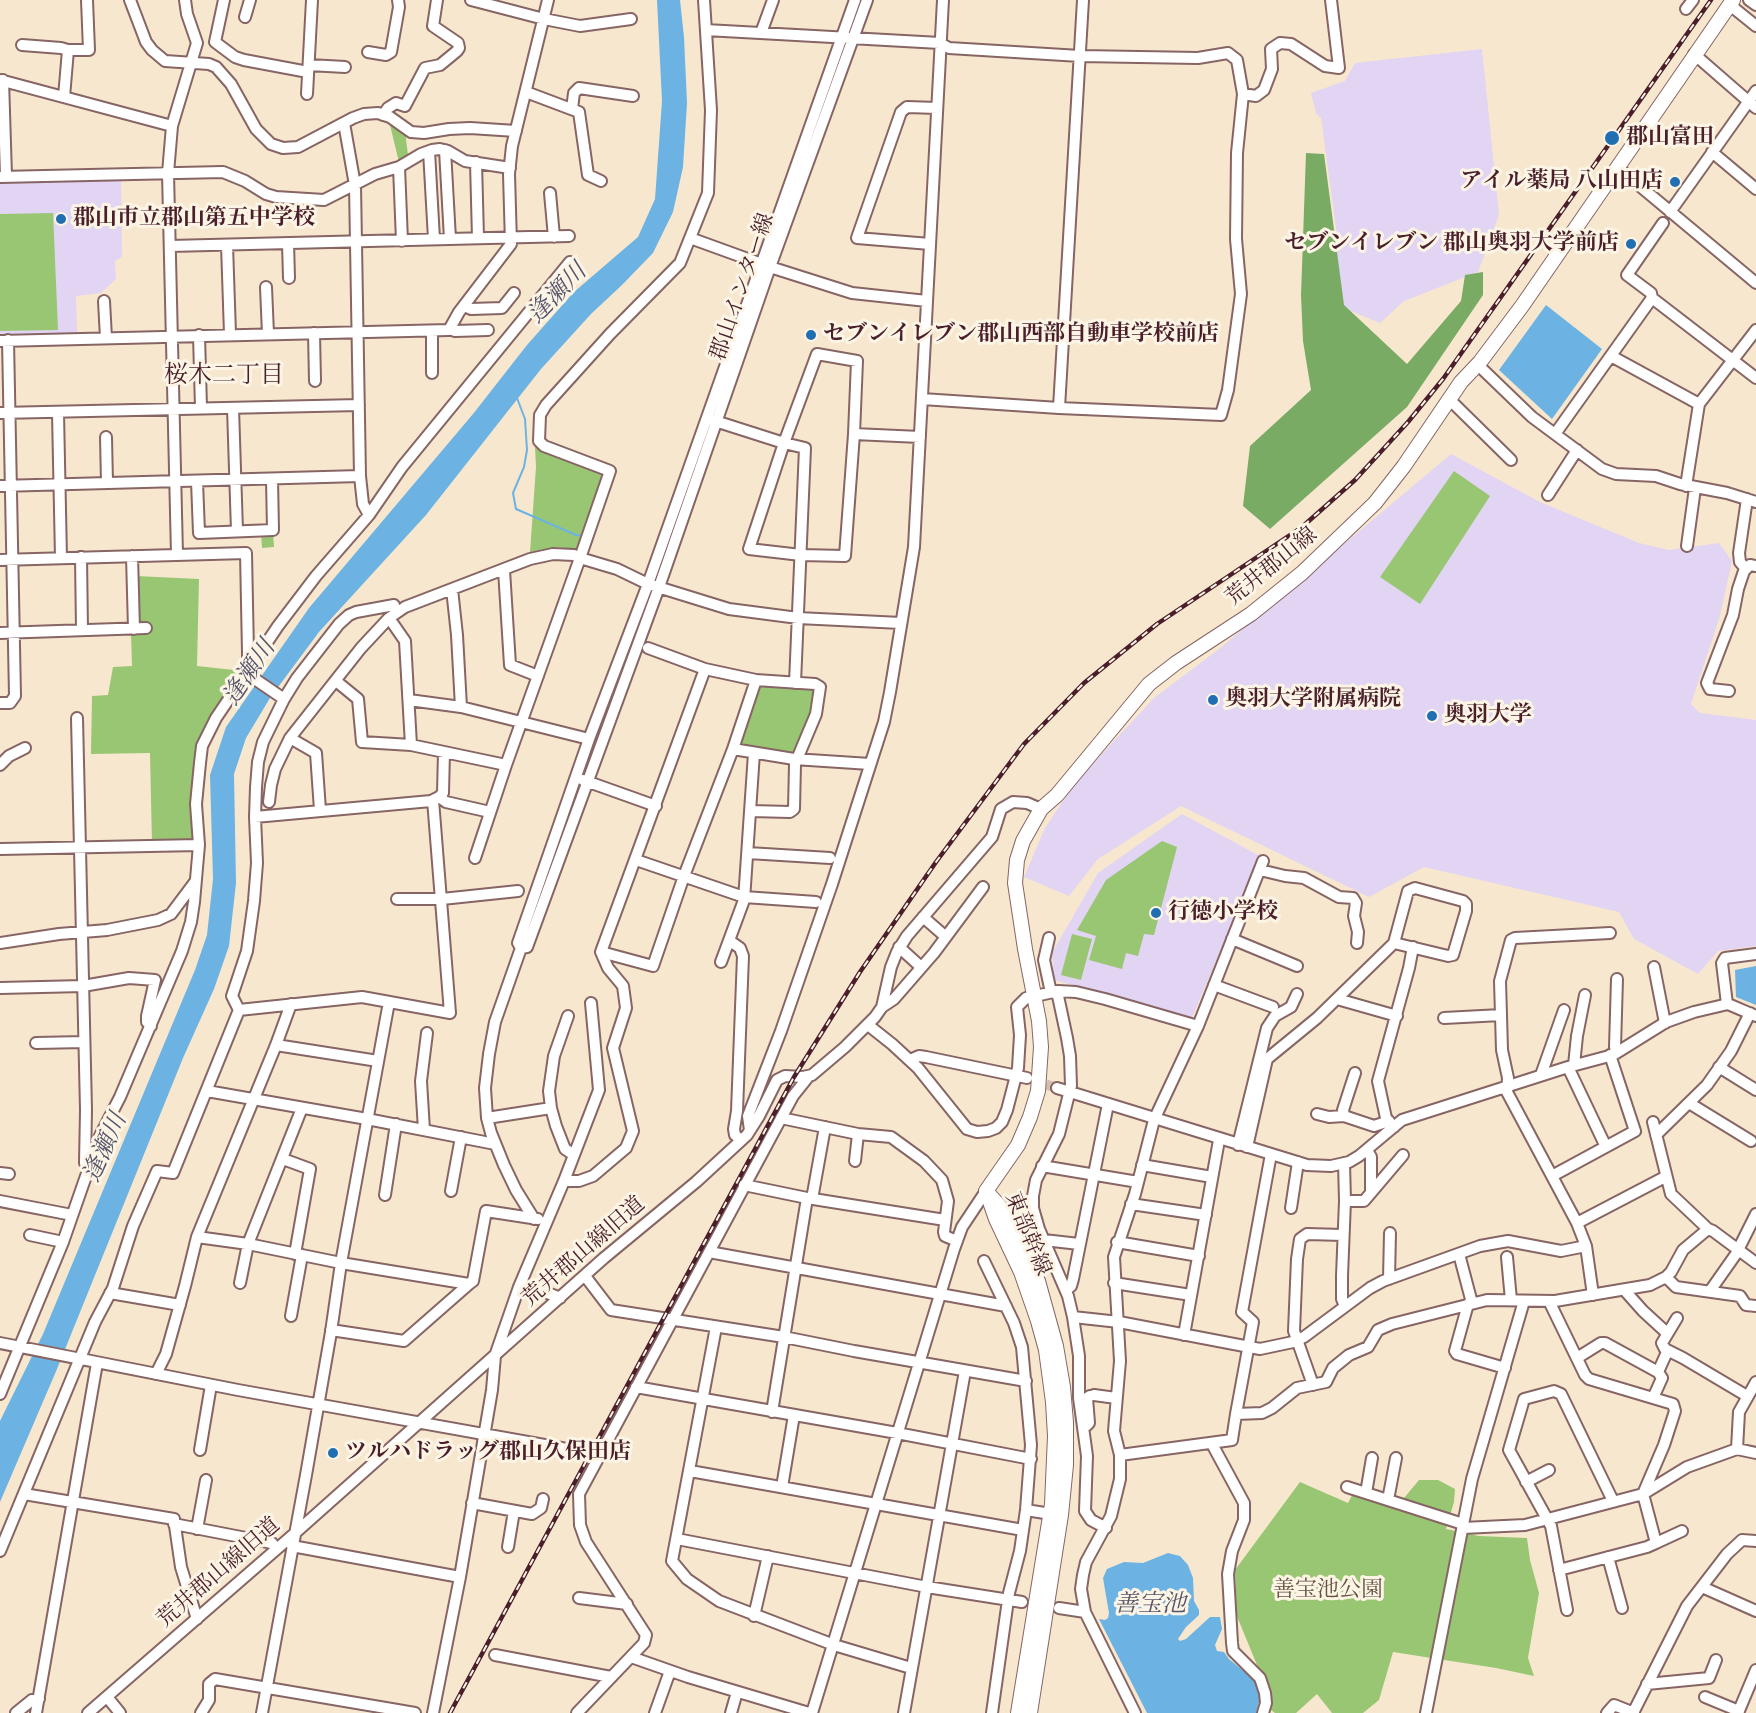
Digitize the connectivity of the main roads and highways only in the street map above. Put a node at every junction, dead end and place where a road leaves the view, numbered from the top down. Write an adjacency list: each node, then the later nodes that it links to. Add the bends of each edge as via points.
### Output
1 (1732, 2): 2 (main road, 荒井郡山線, via 1522,306 1375,503 1302,573 1251,614 1149,684 1041,809 1023,841 1015,883 1041,1047 1038,1090 1018,1145)
2 (986, 1191): 3 (main road, 東部幹線, via 1021,1272 1046,1350 1053,1402 1051,1514); 4 (main road, 東部幹線, via 1004,1210 1038,1281 1063,1387 1066,1465 1061,1515)
3 (1018, 1713)
4 (1030, 1713)

